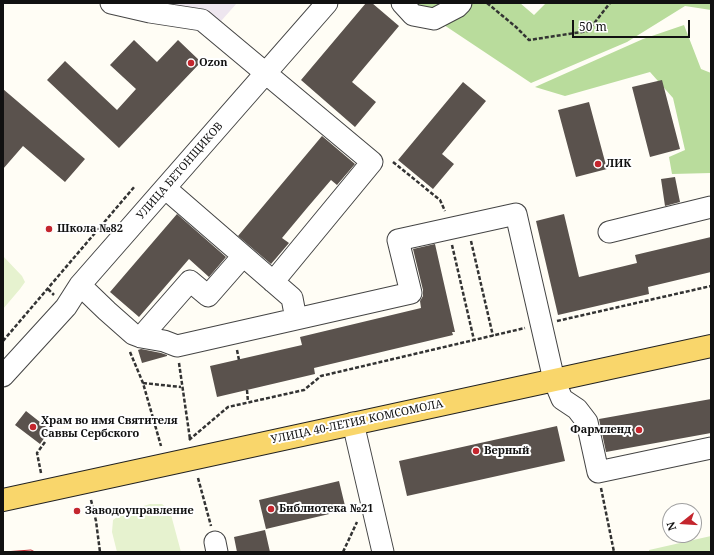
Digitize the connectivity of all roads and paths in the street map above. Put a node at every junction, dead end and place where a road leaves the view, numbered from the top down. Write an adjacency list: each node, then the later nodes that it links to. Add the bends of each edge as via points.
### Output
1 (110, 3): 7 (street, via 202,20)
2 (327, 3): 7 (street, УЛИЦА БЕТОНЩИКОВ)
3 (402, 3): 4 (street, via 413,15 434,19)
4 (461, 3)
5 (487, 3): 6 (path, via 529,40 588,31)
6 (610, 3)
7 (265, 73): 9 (street, УЛИЦА БЕТОНЩИКОВ); 14 (street, via 372,162)
8 (135, 186): 20 (path)
9 (165, 188): 13 (street); 15 (street, УЛИЦА БЕТОНЩИКОВ)
10 (711, 207): 12 (street)
11 (468, 225): 17 (street, via 398,240 411,293); 18 (street, via 516,214); 19 (path)
12 (608, 232)
13 (243, 256): 14 (street); 21 (street, via 208,296 190,281)
14 (273, 282): 17 (street, via 292,298)
15 (80, 285): 21 (street, via 133,334); 24 (street, УЛИЦА БЕТОНЩИКОВ, via 66,307)
16 (711, 286): 18 (path)
17 (296, 319): 22 (street)
18 (541, 324): 19 (path); 25 (street)
19 (493, 336): 29 (path, via 321,376 304,390)
20 (3, 341)
21 (134, 342): 22 (street, via 164,341); 26 (path)
22 (177, 346): 27 (path)
23 (711, 346): 25 (main road, УЛИЦА 40-ЛЕТИЯ КОМСОМОЛА)
24 (3, 376)
25 (554, 380): 30 (main road, УЛИЦА 40-ЛЕТИЯ КОМСОМОЛА); 37 (street, via 562,399 577,409 587,422)
26 (143, 383): 27 (path); 34 (path, via 161,446)
27 (181, 387): 31 (path)
28 (247, 390): 29 (path)
29 (248, 402): 31 (path, via 228,407)
30 (353, 423): 40 (main road, УЛИЦА 40-ЛЕТИЯ КОМСОМОЛА); 43 (street)
31 (190, 439): 32 (path)
32 (183, 441)
33 (45, 442): 36 (path, via 37,453 41,473)
34 (168, 444)
35 (711, 448): 37 (street)
36 (48, 472)
37 (598, 472): 44 (path)
38 (198, 478): 41 (path)
39 (91, 499): 42 (path)
40 (3, 500)
41 (216, 547)
42 (100, 552)
43 (383, 552)
44 (614, 552)

